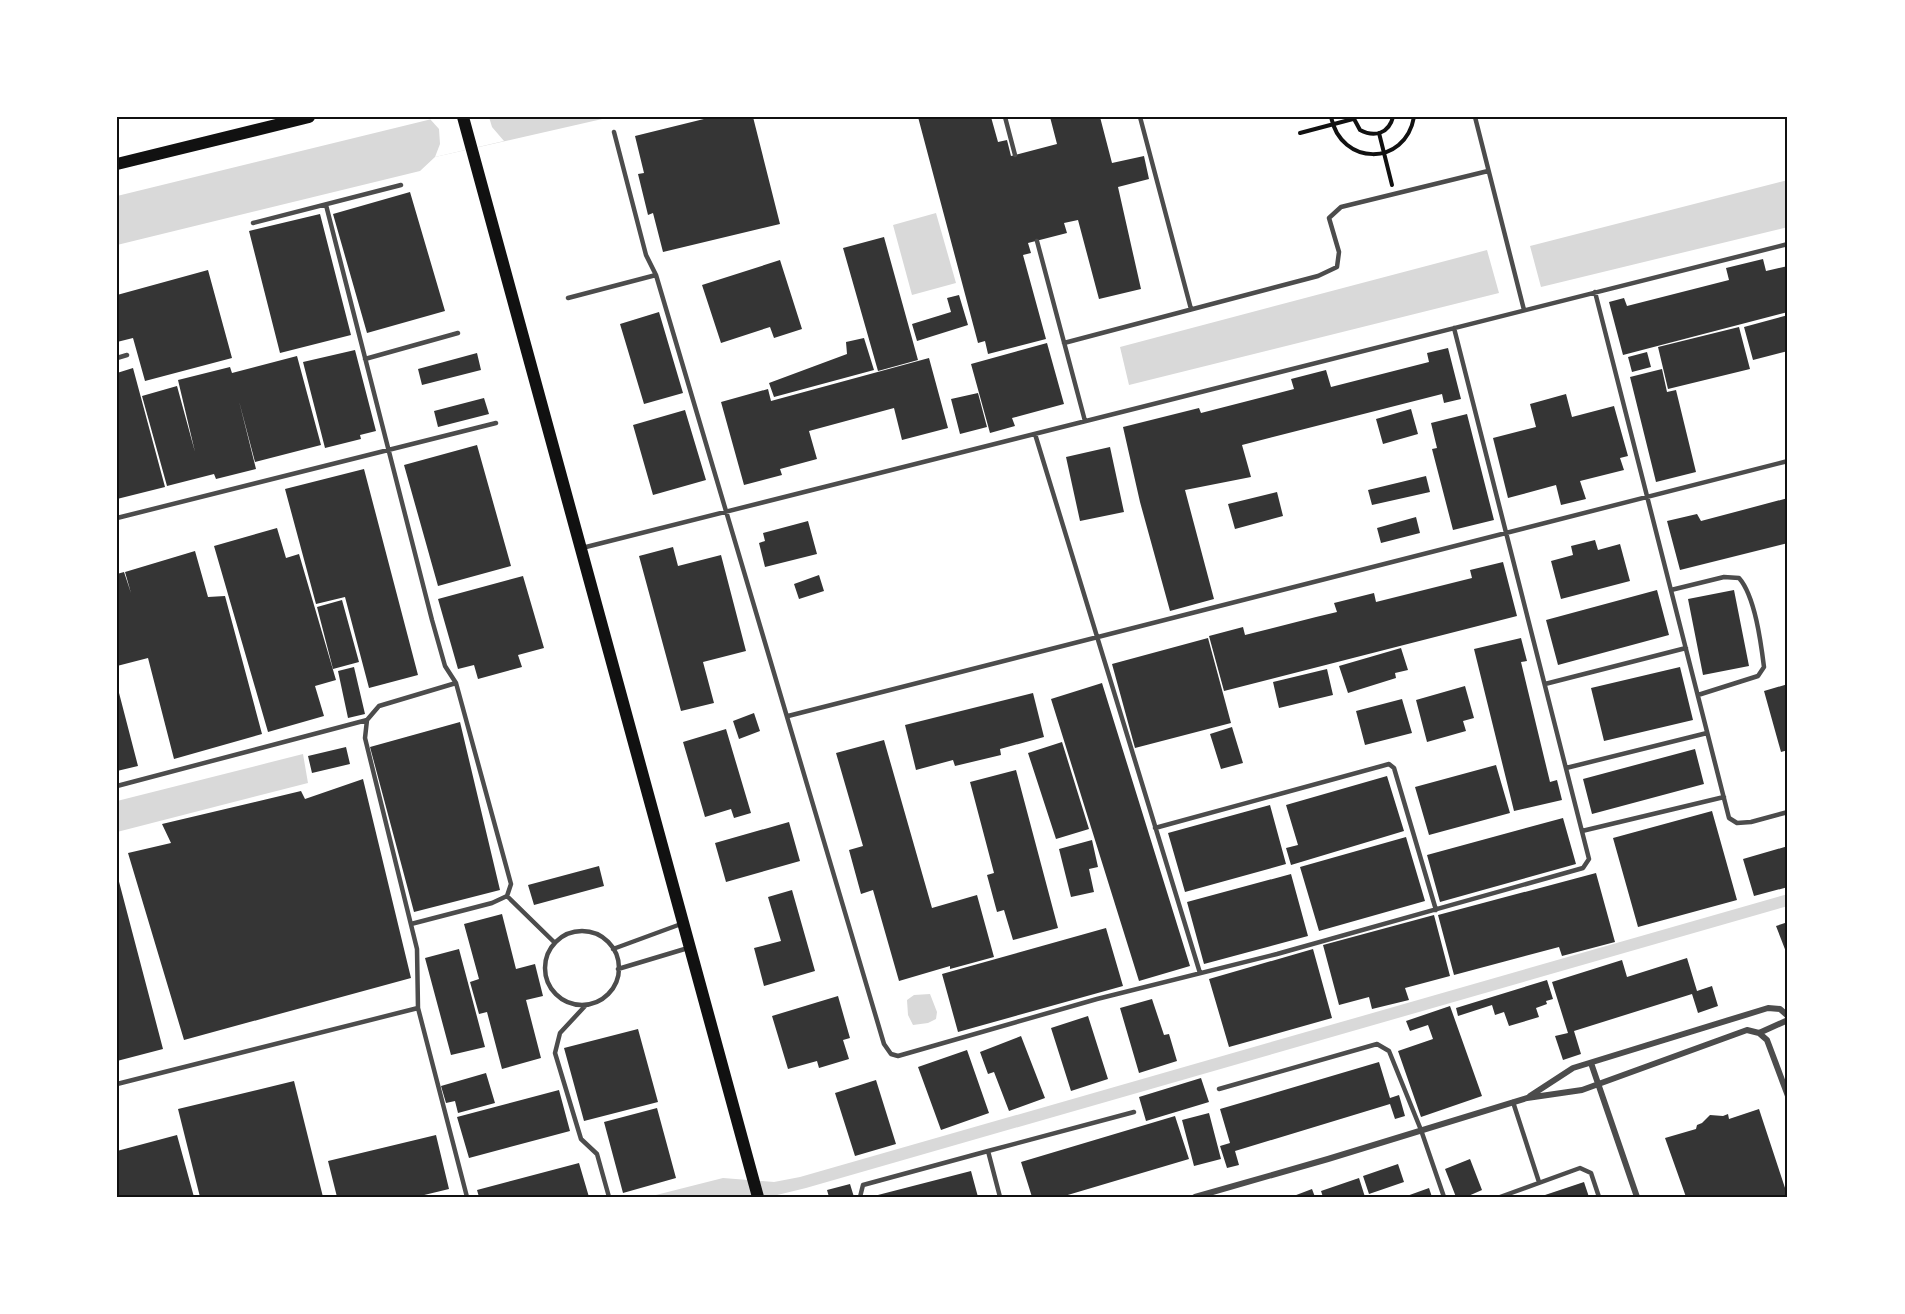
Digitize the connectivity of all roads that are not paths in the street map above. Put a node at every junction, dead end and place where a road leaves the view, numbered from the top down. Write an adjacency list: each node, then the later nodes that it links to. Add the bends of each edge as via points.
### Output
1 (309, 117): 6 (main road)
2 (463, 117): 36 (main road)
3 (1005, 117): 8 (lane)
4 (1140, 117): 19 (lane)
5 (1475, 117): 10 (lane)
6 (295, 119): 9 (main road)
7 (614, 132): 16 (lane, via 646,255)
8 (1015, 155)
9 (117, 164)
10 (1488, 171): 19 (lane, via 1341,207 1329,218 1339,252 1337,267 1318,276); 20 (lane)
11 (401, 185): 12 (lane)
12 (326, 205): 13 (lane); 26 (lane)
13 (253, 223)
14 (1037, 241): 23 (lane)
15 (1788, 244): 17 (lane)
16 (656, 274): 18 (lane); 33 (lane)
17 (1595, 292): 20 (lane); 32 (lane)
18 (568, 298)
19 (1191, 309): 23 (lane)
20 (1524, 310): 21 (lane)
21 (1454, 328): 27 (lane); 35 (lane)
22 (458, 333): 26 (lane)
23 (1064, 343): 27 (lane)
24 (128, 355): 25 (lane)
25 (117, 358)
26 (365, 359): 30 (lane)
27 (1085, 421): 29 (lane)
28 (496, 423): 30 (lane)
29 (1035, 434): 33 (lane); 38 (lane)
30 (388, 450): 34 (lane); 40 (lane, via 444,666)
31 (1788, 461): 32 (lane)
32 (1647, 497): 35 (lane); 37 (lane)
33 (728, 511): 36 (lane); 43 (lane)
34 (117, 518)
35 (1506, 533): 38 (lane); 41 (lane)
36 (582, 548): 54 (main road)
37 (1671, 590): 39 (lane); 42 (lane, via 1724,577 1739,578 1746,585 1760,635 1764,667 1758,676)
38 (1097, 637): 43 (lane); 50 (lane)
39 (1686, 648): 41 (lane); 42 (lane)
40 (456, 683): 44 (lane, via 379,706); 52 (lane, via 511,884)
41 (1545, 684): 46 (lane)
42 (1698, 696): 45 (lane)
43 (788, 716): 60 (lane, via 884,1044 891,1054 898,1056)
44 (366, 720): 47 (lane); 55 (lane, via 365,738)
45 (1707, 733): 46 (lane); 48 (lane)
46 (1566, 768): 51 (lane)
47 (117, 786)
48 (1724, 797): 49 (lane, via 1729,818 1737,823); 51 (lane)
49 (1788, 812)
50 (1155, 828): 53 (lane, via 1389,764 1394,768); 60 (lane)
51 (1582, 831): 53 (lane, via 1589,859 1583,868)
52 (507, 896): 55 (lane); 56 (lane)
53 (1436, 910): 60 (lane)
54 (684, 923): 57 (main road); 58 (lane)
55 (411, 924): 62 (lane, via 417,949)
56 (555, 943): 58 (lane, via 583,931 600,936); 61 (lane, via 546,957 547,981 563,999)
57 (691, 948): 59 (lane); 78 (main road)
58 (613, 949): 59 (lane)
59 (618, 969): 61 (lane, via 608,994)
60 (1200, 973)
61 (586, 1005): 77 (lane, via 560,1033 555,1053 581,1139 597,1154)
62 (418, 1008): 67 (lane); 76 (lane)
63 (1788, 1018): 64 (street); 65 (street, via 1780,1009 1768,1008)
64 (1759, 1033): 66 (street, via 1747,1030); 69 (street, via 1767,1040)
65 (1591, 1063): 66 (street); 70 (street, via 1573,1068)
66 (1599, 1083): 70 (street, via 1582,1090); 85 (street)
67 (117, 1084)
68 (1219, 1089): 73 (lane, via 1377,1044 1389,1051)
69 (1788, 1096)
70 (1527, 1098): 71 (street)
71 (1513, 1102): 73 (street); 75 (lane)
72 (1134, 1112): 74 (lane)
73 (1421, 1130): 81 (street); 82 (lane)
74 (988, 1151): 79 (lane, via 863,1185); 80 (lane)
75 (1539, 1182): 83 (lane); 84 (lane, via 1580,1168 1591,1173)
76 (467, 1197)
77 (609, 1197)
78 (758, 1197)
79 (860, 1197)
80 (1000, 1197)
81 (1195, 1197)
82 (1444, 1197)
83 (1500, 1197)
84 (1599, 1197)
85 (1637, 1197)

